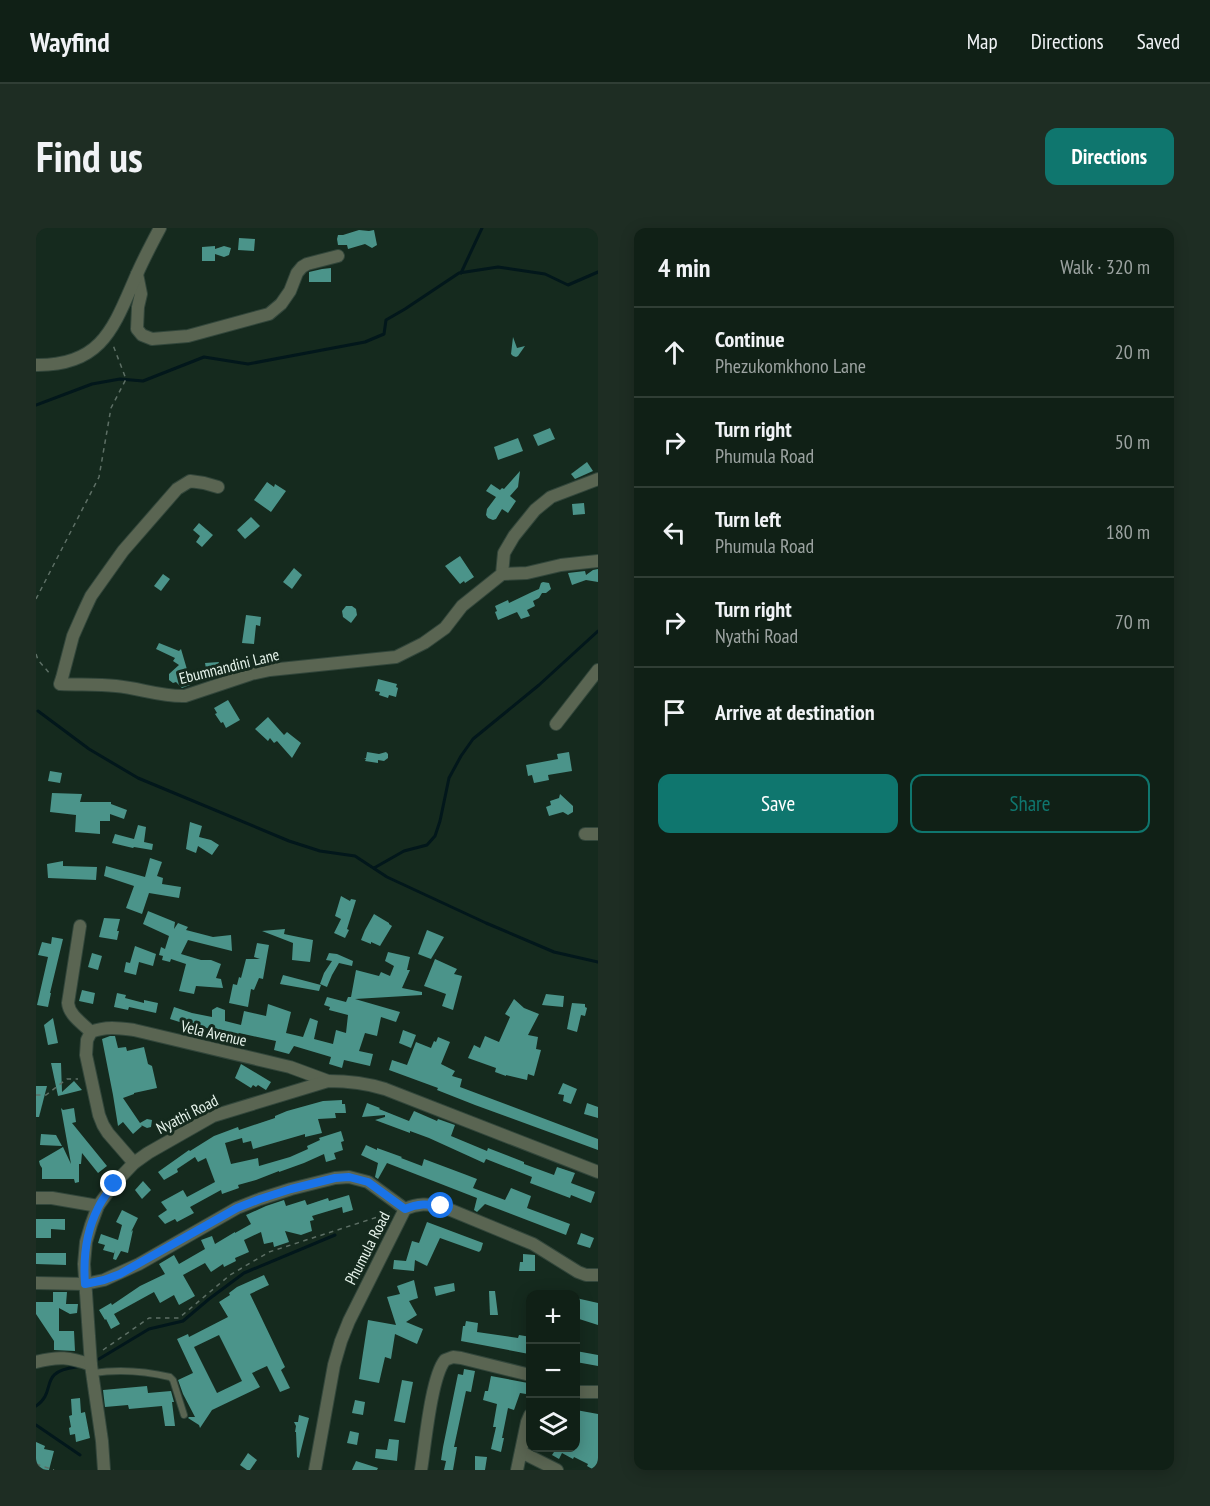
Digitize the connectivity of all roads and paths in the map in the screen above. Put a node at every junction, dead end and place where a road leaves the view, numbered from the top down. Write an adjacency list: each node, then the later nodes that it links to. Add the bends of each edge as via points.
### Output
1 (160, 228): 3 (street)
2 (338, 256): 3 (street, via 302,267 290,291 270,314 188,336 152,339 137,329 141,294)
3 (137, 274): 4 (street)
4 (109, 333): 5 (street, via 85,355 60,364); 10 (path, via 126,379 111,408 99,477)
5 (36, 365)
6 (598, 479): 9 (street, via 551,497 535,510 504,553)
7 (218, 487): 13 (street, via 190,481 177,489 123,551 91,596 73,636)
8 (598, 561): 9 (street)
9 (502, 574): 13 (street, Ebumnandini Lane, via 462,606 445,628 396,657 270,670 185,696 114,685)
10 (36, 599)
11 (36, 654): 13 (path)
12 (598, 670): 14 (street)
13 (60, 684)
14 (556, 724)
15 (80, 926): 16 (street, via 68,1002 69,1009)
16 (91, 1032): 17 (street, via 86,1055); 18 (street, Vela Avenue, via 101,1028 134,1030 290,1067)
17 (91, 1079): 19 (path, via 67,1079 46,1095); 20 (street, via 103,1125)
18 (328, 1081): 20 (street, Nyathi Road, via 213,1116); 21 (street, Nyathi Road, via 364,1083 385,1089)
19 (36, 1095)
20 (134, 1163): 23 (street, Nyathi Road)
21 (598, 1172)
22 (36, 1198): 23 (street)
23 (98, 1206): 27 (street, Nyathi Road, via 86,1242)
24 (405, 1209): 25 (street, via 415,1204 441,1206 533,1244 578,1272); 27 (street, Phumula Road, via 368,1182 335,1178 237,1208 120,1274); 29 (path, via 269,1252 230,1275 179,1318 149,1318); 39 (street, Phumula Road, via 341,1341)
25 (598, 1275)
26 (36, 1283): 27 (street, Phumula Road)
27 (85, 1284): 29 (street, Nyathi Road)
28 (36, 1362): 29 (street, via 58,1357)
29 (92, 1365): 33 (lane, via 170,1377); 38 (street, Nyathi Road)
30 (526, 1374): 40 (street, via 461,1358 445,1360 431,1402)
31 (580, 1392): 32 (street)
32 (598, 1392)
33 (184, 1415)
34 (526, 1427): 35 (street)
35 (521, 1452): 41 (street); 42 (street)
36 (36, 1464): 37 (path)
37 (54, 1470)
38 (104, 1470)
39 (315, 1470)
40 (421, 1470)
41 (517, 1470)
42 (557, 1470)

